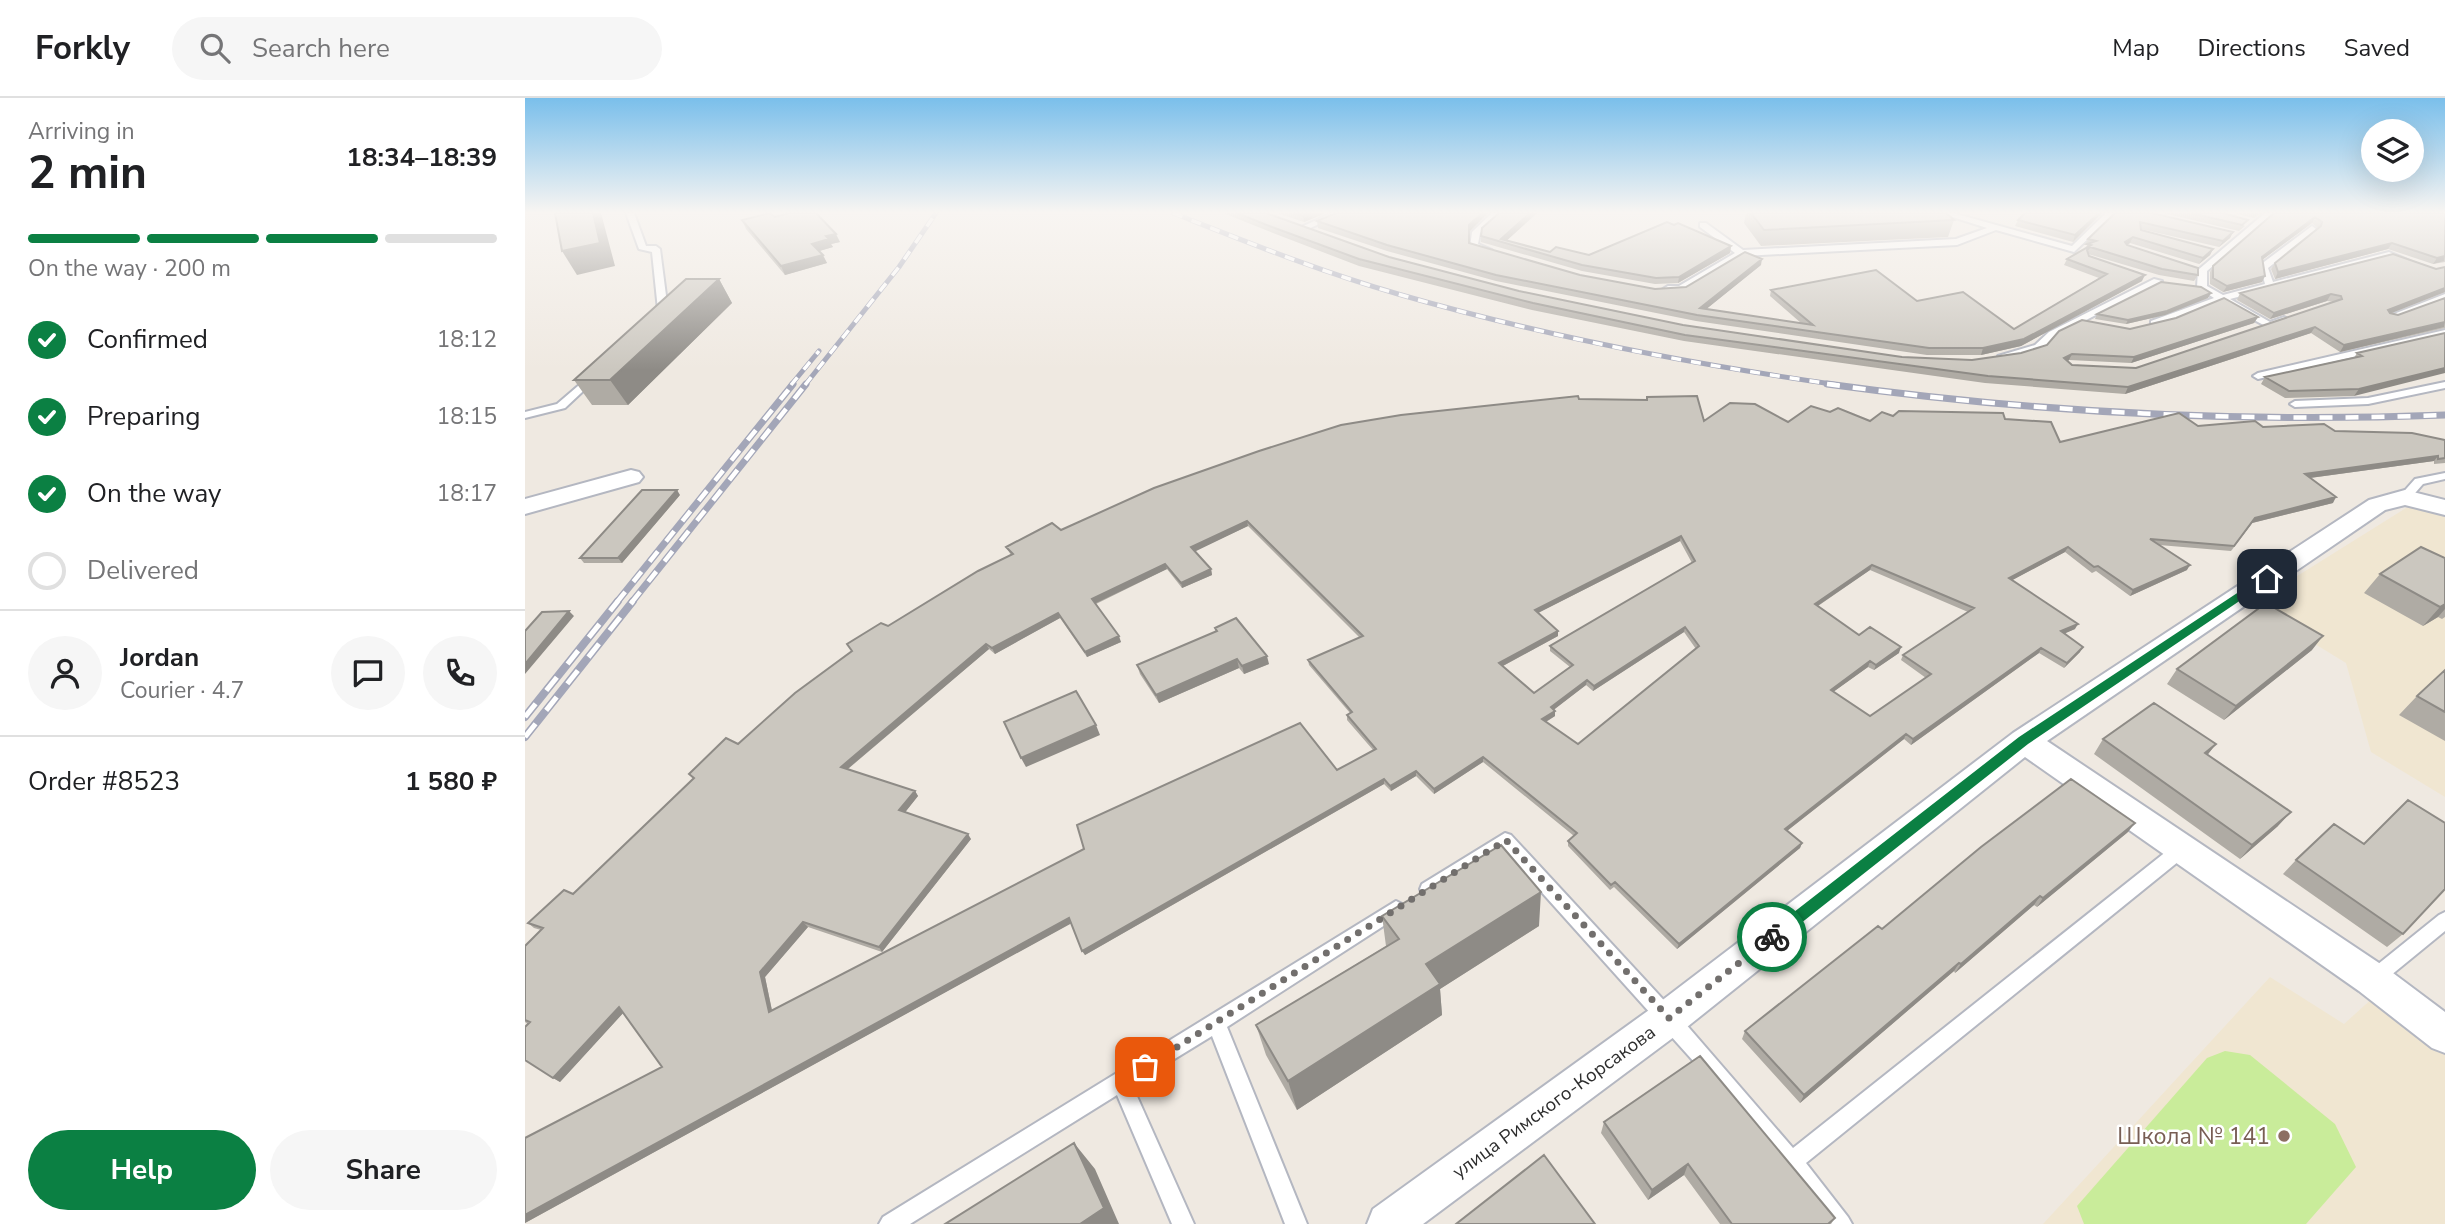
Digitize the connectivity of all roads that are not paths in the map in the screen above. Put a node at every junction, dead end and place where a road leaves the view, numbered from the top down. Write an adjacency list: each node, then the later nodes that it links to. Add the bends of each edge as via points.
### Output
1 (658, 266): 19 (lane, via 663,311)
2 (1720, 266): 14 (lane, via 1681,289)
3 (2207, 266): 7 (lane)
4 (2265, 266): 11 (lane)
5 (2349, 266): 11 (lane)
6 (2189, 267): 7 (lane)
7 (2202, 270): 12 (lane)
8 (2146, 277): 9 (lane)
9 (2157, 281): 10 (lane); 20 (lane)
10 (2169, 283)
11 (2270, 286): 16 (lane)
12 (2202, 287): 13 (lane); 16 (lane)
13 (2191, 288)
14 (1655, 290)
15 (2445, 297): 18 (lane)
16 (2222, 298): 22 (lane); 23 (lane)
17 (2294, 317): 23 (lane)
18 (2391, 317)
19 (654, 319)
20 (2077, 321): 21 (lane); 28 (lane, via 2039,347)
21 (2102, 325)
22 (2147, 325)
23 (2269, 325): 24 (lane)
24 (2257, 329)
25 (2445, 333): 26 (lane)
26 (2428, 337): 27 (lane); 30 (lane)
27 (2445, 345)
28 (1994, 357)
29 (598, 371): 33 (lane, via 561,406)
30 (2258, 376)
31 (2443, 384): 32 (lane, via 2368,401)
32 (2295, 404)
33 (525, 415)
34 (2445, 476): 36 (lane, via 2419,481)
35 (631, 477): 37 (street)
36 (2405, 497): 38 (street); 39 (street, улица Римского-Корсакова, via 2377,505)
37 (525, 507)
38 (2445, 508)
39 (2024, 741): 40 (street); 43 (street, улица Римского-Корсакова)
40 (2183, 848): 42 (street); 47 (lane)
41 (2445, 920): 42 (lane)
42 (2372, 979): 45 (street)
43 (1669, 1018): 44 (lane, via 1506,840); 47 (lane); 51 (street, улица Римского-Корсакова)
44 (1216, 1023): 46 (lane); 50 (lane)
45 (2445, 1035)
46 (1121, 1082): 48 (lane); 49 (lane)
47 (1793, 1161): 52 (lane)
48 (890, 1224)
49 (1184, 1224)
50 (1296, 1224)
51 (1388, 1224)
52 (1841, 1224)

